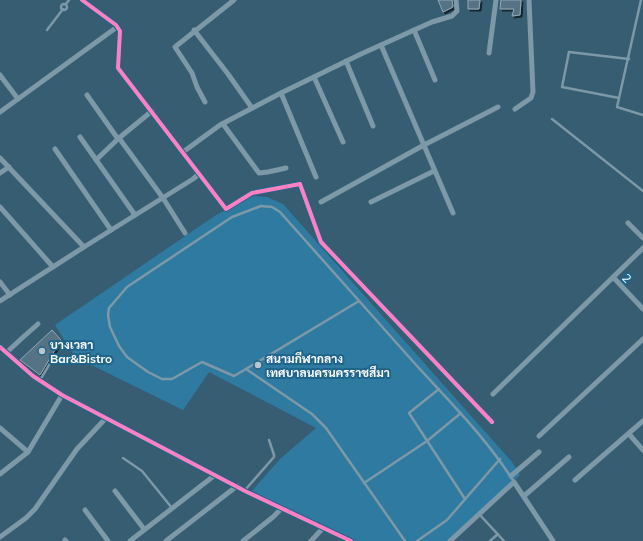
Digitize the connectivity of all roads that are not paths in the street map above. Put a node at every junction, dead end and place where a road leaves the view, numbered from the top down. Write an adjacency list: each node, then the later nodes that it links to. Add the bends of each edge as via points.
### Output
1 (69, 0): 11 (lane, via 67,8 63,9)
2 (82, 0): 10 (street)
3 (234, 0): 12 (street)
4 (456, 0): 13 (street, via 457,12 452,16)
5 (496, 0): 15 (street)
6 (529, 0): 28 (street, via 533,92 530,98)
7 (642, 0): 8 (lane)
8 (639, 11): 9 (lane); 16 (lane)
9 (643, 12)
10 (117, 27): 23 (street); 29 (street, via 120,32 118,68)
11 (47, 30)
12 (194, 30): 25 (street, via 175,47 192,72); 26 (street)
13 (414, 30): 14 (street); 20 (street)
14 (381, 44): 17 (street); 38 (street)
15 (489, 53)
16 (629, 59): 24 (lane); 24 (lane, via 570,52 562,87)
17 (346, 61): 19 (street); 34 (street)
18 (0, 75): 23 (street)
19 (314, 77): 21 (street); 37 (street)
20 (435, 80)
21 (281, 93): 26 (street); 48 (street)
22 (87, 95): 36 (street)
23 (18, 98): 30 (street)
24 (619, 98): 31 (lane, via 618,107)
25 (205, 102)
26 (252, 108): 33 (street)
27 (498, 108): 38 (street)
28 (515, 109)
29 (152, 111): 36 (street); 40 (street)
30 (0, 112)
31 (643, 115)
32 (552, 119): 49 (lane)
33 (223, 124): 40 (street); 44 (street, via 259,173)
34 (373, 126)
35 (80, 138): 42 (street)
36 (119, 139): 42 (street); 50 (street)
37 (343, 142)
38 (424, 145): 45 (street); 51 (street)
39 (55, 149): 57 (street)
40 (183, 152): 47 (street)
41 (0, 158): 43 (street)
42 (96, 160): 55 (street)
43 (9, 167): 46 (street); 60 (street)
44 (286, 168)
45 (434, 171): 52 (street); 54 (street)
46 (0, 173)
47 (199, 174): 50 (street); 82 (street, via 226,209 252,193 300,184 321,242)
48 (316, 177)
49 (643, 191)
50 (163, 198): 55 (street); 58 (street)
51 (321, 202)
52 (371, 202)
53 (0, 207): 62 (street)
54 (453, 213)
55 (135, 215): 57 (street)
56 (628, 223): 59 (street)
57 (111, 230): 60 (street)
58 (185, 233)
59 (643, 238)
60 (84, 246): 62 (street)
61 (643, 248): 63 (street)
62 (53, 267): 65 (street)
63 (613, 277): 68 (street, 2); 77 (street)
64 (0, 282): 65 (street)
65 (10, 295): 66 (street)
66 (0, 301)
67 (359, 301): 74 (lane); 74 (lane, via 280,212 272,207 261,206 232,217 126,287 109,308 108,316 113,335 127,357 162,379 172,379 202,362 234,376); 76 (lane)
68 (643, 309)
69 (38, 324): 72 (street)
70 (643, 339): 85 (street)
71 (0, 348): 72 (street)
72 (6, 354): 75 (street)
73 (52, 360): 75 (lane)
74 (246, 369): 99 (lane, via 326,428)
75 (40, 381): 78 (street)
76 (439, 389): 79 (lane); 87 (lane, via 409,413)
77 (493, 394)
78 (62, 395): 80 (street); 89 (street)
79 (461, 413): 87 (lane); 93 (lane)
80 (106, 418): 95 (street); 112 (street, via 77,449 35,509)
81 (643, 421): 84 (street)
82 (492, 422)
83 (0, 428): 89 (street)
84 (628, 434): 88 (street); 97 (street)
85 (539, 436)
86 (269, 440): 102 (lane, via 274,457)
87 (427, 441): 99 (lane); 104 (lane)
88 (643, 450)
89 (28, 452): 94 (street)
90 (539, 452): 96 (street)
91 (569, 457): 103 (street)
92 (123, 458): 105 (lane, via 142,471)
93 (500, 459): 96 (lane); 104 (lane)
94 (0, 474)
95 (215, 475): 100 (street); 105 (street)
96 (511, 476): 98 (lane)
97 (575, 480)
98 (514, 482): 103 (street); 108 (street)
99 (364, 483): 119 (lane)
100 (237, 486): 102 (street); 115 (street)
101 (115, 491): 110 (street)
102 (245, 491): 106 (street)
103 (524, 496): 124 (street)
104 (465, 499): 120 (lane, via 447,520)
105 (172, 508): 110 (street)
106 (282, 508): 109 (street); 116 (street)
107 (85, 510): 113 (street)
108 (479, 514): 111 (lane); 121 (street)
109 (323, 528): 117 (street); 118 (street)
110 (144, 529): 114 (street)
111 (498, 534): 122 (lane); 123 (lane)
112 (0, 537)
113 (108, 541)
114 (130, 541)
115 (166, 541)
116 (243, 541)
117 (311, 541)
118 (351, 541)
119 (405, 541)
120 (416, 541)
121 (450, 541)
122 (490, 541)
123 (504, 541)
124 (553, 541)

